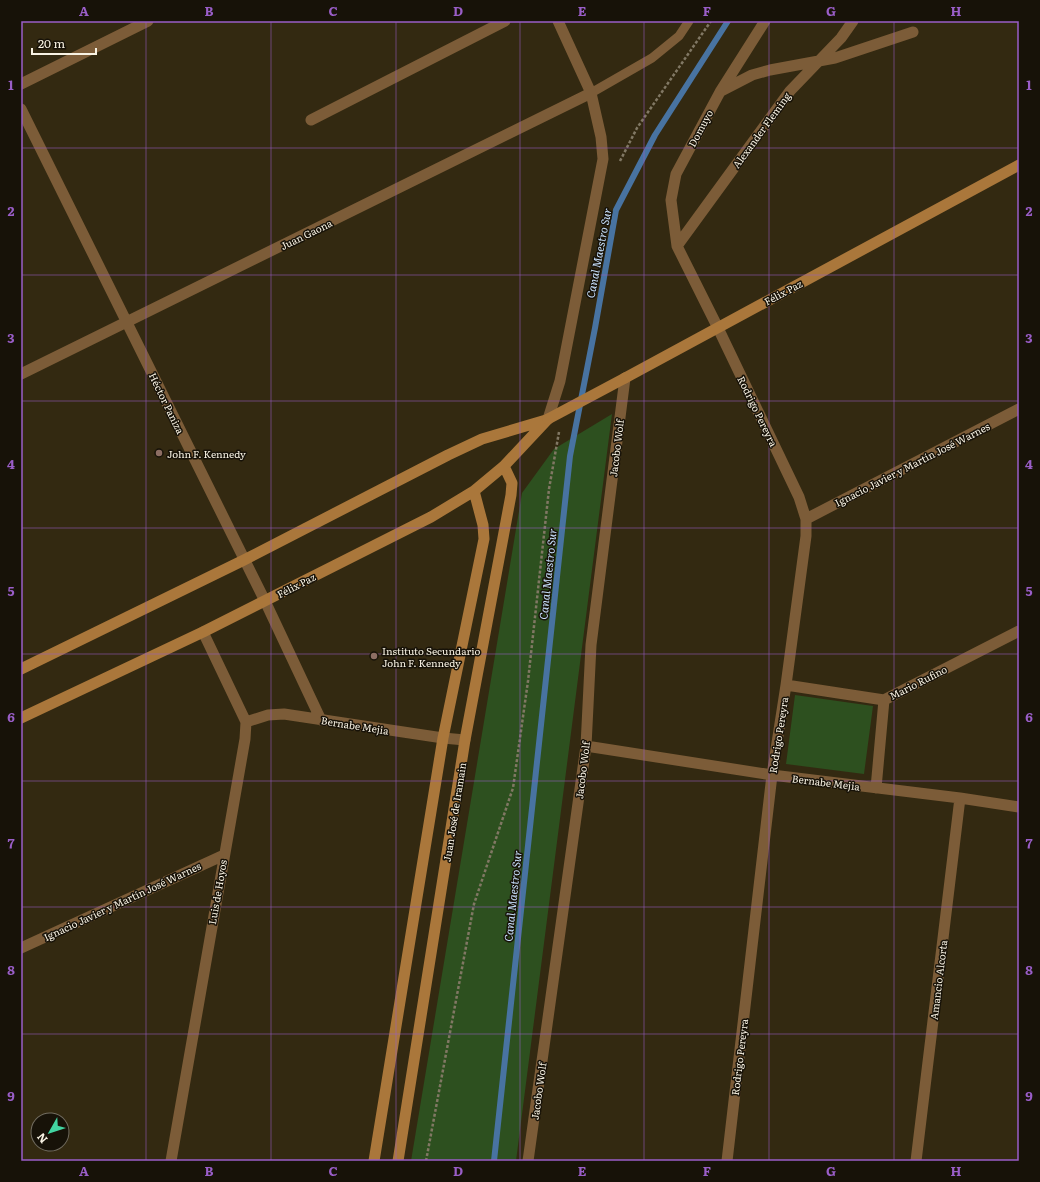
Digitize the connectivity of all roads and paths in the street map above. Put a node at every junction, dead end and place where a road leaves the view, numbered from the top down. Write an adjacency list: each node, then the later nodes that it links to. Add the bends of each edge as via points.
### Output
1 (148, 21): 10 (street)
2 (505, 21): 14 (street)
3 (558, 21): 12 (street)
4 (689, 21): 12 (lane, via 679,36 652,58)
5 (711, 21): 15 (path, via 637,128)
6 (765, 21): 11 (street, Domuyo)
7 (853, 21): 9 (street, Alexander Fleming)
8 (913, 32): 9 (street)
9 (820, 61): 11 (street, via 752,75); 17 (street, Alexander Fleming, via 790,91)
10 (21, 84)
11 (720, 92): 17 (street, Domuyo, via 676,174 671,200)
12 (591, 93): 18 (street, Juan Gaona); 23 (street, via 603,159 560,381)
13 (21, 109): 18 (street, Héctor Paniza)
14 (311, 120)
15 (619, 165)
16 (1019, 165): 19 (main road, Félix Paz)
17 (677, 246): 19 (street, Domuyo)
18 (127, 322): 20 (street, Juan Gaona); 28 (street, Héctor Paniza)
19 (718, 328): 21 (main road, Félix Paz); 27 (street, Rodrigo Pereyra, via 799,497)
20 (21, 374)
21 (625, 378): 23 (main road, Félix Paz, bridge); 40 (street, Jacobo Wolf, via 591,645)
22 (1019, 409): 27 (street, Ignacio Javier y Martín José Warnes)
23 (548, 419): 25 (main road, Félix Paz); 28 (main road, Félix Paz, via 482,439)
24 (560, 426): 50 (path, via 513,788 474,904)
25 (504, 466): 26 (main road, Félix Paz); 39 (main road, Juan José de Iramain, via 512,483)
26 (474, 491): 29 (main road, Félix Paz, via 431,517); 38 (main road, via 484,539)
27 (806, 519): 33 (street, Rodrigo Pereyra, via 806,536)
28 (244, 560): 29 (street, Héctor Paniza); 32 (main road, Félix Paz)
29 (265, 601): 31 (main road, Félix Paz); 36 (street, Héctor Paniza)
30 (1019, 631): 34 (street, Mario Rufino)
31 (203, 632): 35 (main road, Félix Paz); 37 (street, Luis de Hoyos)
32 (21, 669)
33 (786, 685): 34 (street, Mario Rufino); 41 (street, Rodrigo Pereyra)
34 (884, 700): 42 (street)
35 (21, 718)
36 (321, 720): 37 (street, Bernabe Mejia, via 284,714 268,715); 38 (street, Bernabe Mejia)
37 (246, 722): 45 (street, Luis de Hoyos)
38 (443, 738): 39 (street, Bernabe Mejia); 48 (main road)
39 (465, 740): 49 (main road, Juan José de Iramain)
40 (586, 746): 41 (street, Bernabe Mejia); 51 (street, Jacobo Wolf)
41 (772, 776): 42 (street, Bernabe Mejia); 52 (street, Rodrigo Pereyra)
42 (876, 788): 43 (street, Bernabe Mejia)
43 (960, 798): 44 (street, Bernabe Mejia); 53 (street, Amancio Alcorta)
44 (1019, 807)
45 (224, 855): 46 (street, Ignacio Javier y Martín José Warnes); 47 (street, Luis de Hoyos)
46 (21, 948)
47 (171, 1161)
48 (374, 1161)
49 (398, 1161)
50 (426, 1161)
51 (528, 1161)
52 (727, 1161)
53 (916, 1161)

